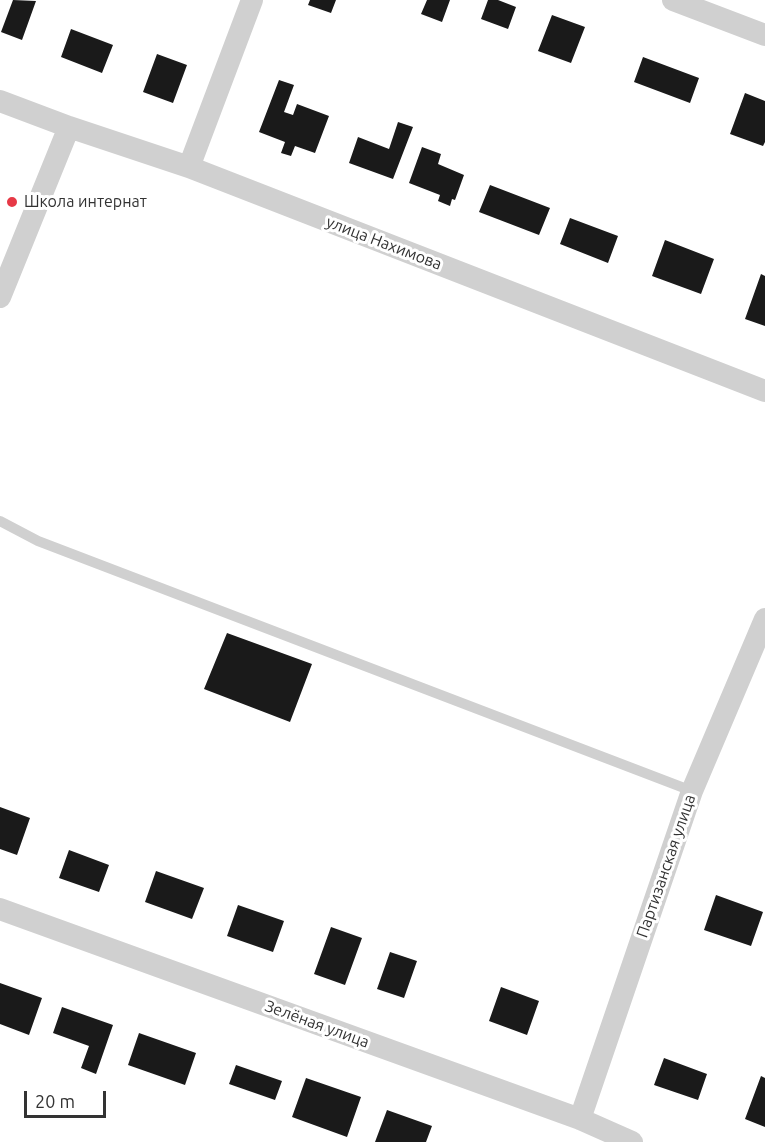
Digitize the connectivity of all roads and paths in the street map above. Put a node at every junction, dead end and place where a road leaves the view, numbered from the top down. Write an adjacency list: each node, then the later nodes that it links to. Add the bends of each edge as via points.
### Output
1 (252, 0): 6 (street)
2 (673, 0): 3 (street)
3 (765, 35)
4 (0, 101): 5 (street, улица Нахимова)
5 (69, 127): 6 (street, улица Нахимова); 7 (street)
6 (189, 167): 8 (street, улица Нахимова)
7 (0, 297)
8 (765, 391)
9 (0, 521): 11 (lane, via 38,541)
10 (765, 619): 11 (street, Партизанская улица)
11 (692, 791): 13 (street, Партизанская улица)
12 (0, 909): 13 (street, Зелёная улица)
13 (580, 1119): 14 (street, Зелёная улица)
14 (632, 1142)

